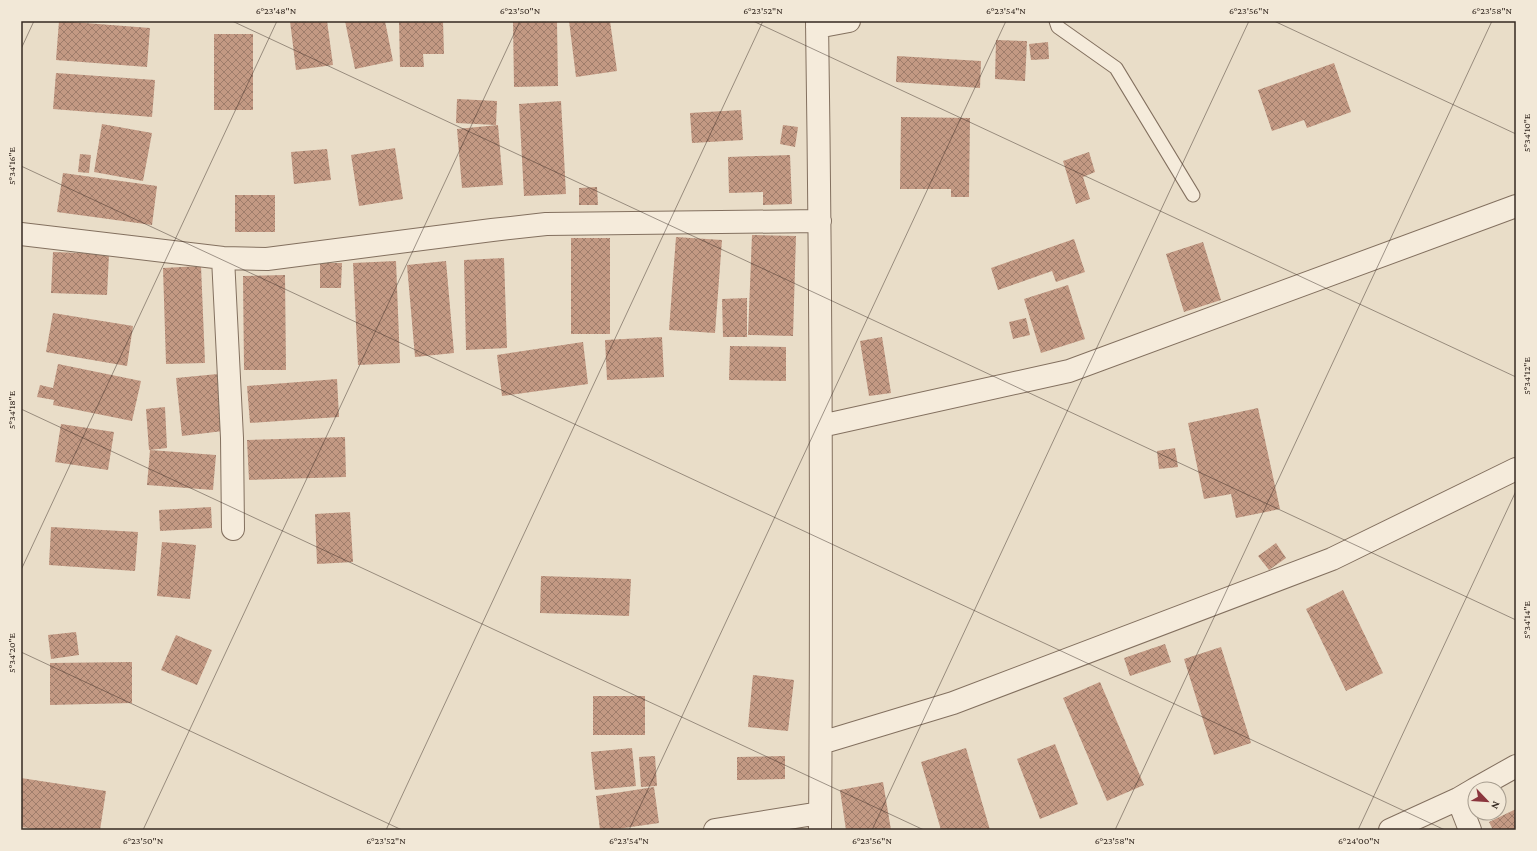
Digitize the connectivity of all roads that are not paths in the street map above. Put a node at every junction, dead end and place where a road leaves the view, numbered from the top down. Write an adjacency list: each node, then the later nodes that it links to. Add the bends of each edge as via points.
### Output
1 (849, 21): 3 (street)
2 (1056, 21): 4 (lane, via 1058,27 1116,68)
3 (817, 24): 6 (street)
4 (1193, 195)
5 (1516, 206): 9 (street, via 1069,371)
6 (820, 221): 8 (street, via 546,224 266,258); 9 (street)
7 (21, 234): 8 (street)
8 (223, 258): 11 (street, via 232,438)
9 (821, 426): 12 (street)
10 (1516, 469): 12 (street, via 1332,559 953,703)
11 (233, 529)
12 (821, 743): 16 (street)
13 (1516, 766): 14 (street)
14 (1489, 781)
15 (1467, 793): 18 (street)
16 (820, 821): 17 (street)
17 (715, 830)
18 (1390, 830)

